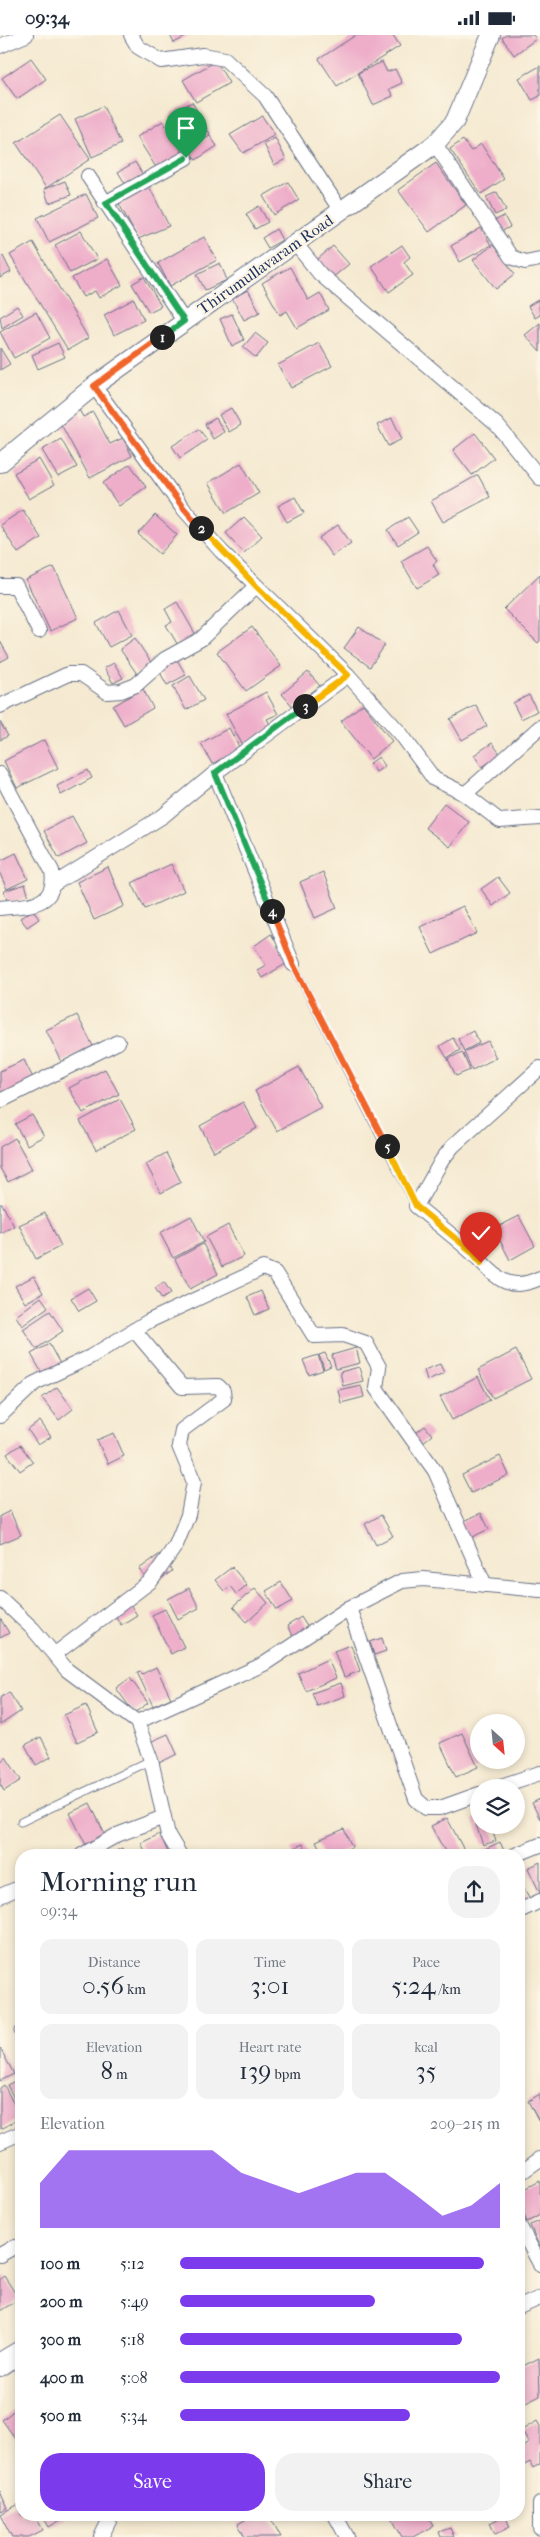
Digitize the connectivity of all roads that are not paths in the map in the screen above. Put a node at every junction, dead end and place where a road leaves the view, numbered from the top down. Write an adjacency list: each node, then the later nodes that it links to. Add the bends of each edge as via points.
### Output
1 (26, 35): 4 (street)
2 (132, 35): 9 (street, via 138,47 161,61 203,55 226,59 265,96)
3 (491, 35): 5 (street, Thirumullavaram Road, via 455,121)
4 (0, 46)
5 (435, 145): 9 (street, Thirumullavaram Road); 11 (street, via 511,257 525,262)
6 (186, 158): 8 (street)
7 (88, 176): 8 (street)
8 (106, 203): 12 (street)
9 (341, 211): 10 (street, Thirumullavaram Road)
10 (295, 243): 12 (street, Thirumullavaram Road); 15 (street, via 320,274 497,425)
11 (540, 259)
12 (184, 321): 13 (street, Thirumullavaram Road)
13 (94, 386): 14 (street, Thirumullavaram Road); 17 (street, via 182,506)
14 (0, 463)
15 (540, 478)
16 (0, 586): 18 (street, via 16,586)
17 (256, 586): 19 (street); 20 (street, via 201,639 165,659 136,685 106,692 81,674 68,674)
18 (39, 631)
19 (348, 675): 23 (street); 24 (street, via 402,734 434,779)
20 (0, 706)
21 (540, 727): 24 (street)
22 (0, 773): 26 (street, via 52,871)
23 (215, 773): 26 (street, via 163,816); 28 (street)
24 (465, 794): 25 (street, via 500,821)
25 (540, 818)
26 (54, 884): 27 (street, via 48,897 37,903)
27 (0, 908)
28 (293, 964): 32 (lane)
29 (118, 1042): 31 (street)
30 (540, 1068): 32 (street, via 453,1146 442,1159)
31 (0, 1101)
32 (416, 1206): 33 (street, via 472,1252 494,1276 515,1284)
33 (540, 1278)
34 (134, 1330): 35 (street, via 90,1357 35,1383); 36 (street, via 244,1275 263,1268 276,1273 314,1336 343,1335 366,1343 372,1351 379,1367 376,1388 434,1471); 40 (street, via 182,1387 218,1386 224,1399 182,1430 179,1446 194,1482 188,1515 176,1545 151,1581)
35 (0, 1416)
36 (485, 1585): 37 (street); 39 (street, via 423,1579 402,1581)
37 (540, 1591)
38 (0, 1597): 40 (street)
39 (350, 1608): 41 (street, via 264,1664); 45 (street, via 416,1799 426,1808 440,1808)
40 (55, 1654): 41 (street, via 67,1670)
41 (136, 1722): 42 (street)
42 (151, 1761): 46 (street); 47 (lane)
43 (540, 1773): 44 (street)
44 (522, 1779)
45 (470, 1797)
46 (164, 1817): 49 (street, via 117,1835); 50 (street, via 168,1835)
47 (21, 1822)
48 (540, 1845): 51 (street)
49 (92, 1849)
50 (176, 1849)
51 (525, 1851)
52 (15, 1890): 53 (street)
53 (0, 1896)
54 (540, 1901): 55 (street)
55 (525, 1908)
56 (15, 2136): 57 (street)
57 (0, 2142)
58 (540, 2159): 59 (street)
59 (525, 2170)
60 (525, 2235): 63 (street)
61 (14, 2247): 62 (street)
62 (0, 2255)
63 (538, 2258)
64 (540, 2298): 65 (street)
65 (525, 2304)
66 (15, 2350): 67 (street)
67 (0, 2359)
68 (15, 2359): 69 (street)
69 (0, 2369)
70 (540, 2504): 73 (street)
71 (109, 2521): 74 (street)
72 (338, 2521): 75 (street)
73 (540, 2528)
74 (101, 2537)
75 (347, 2537)

